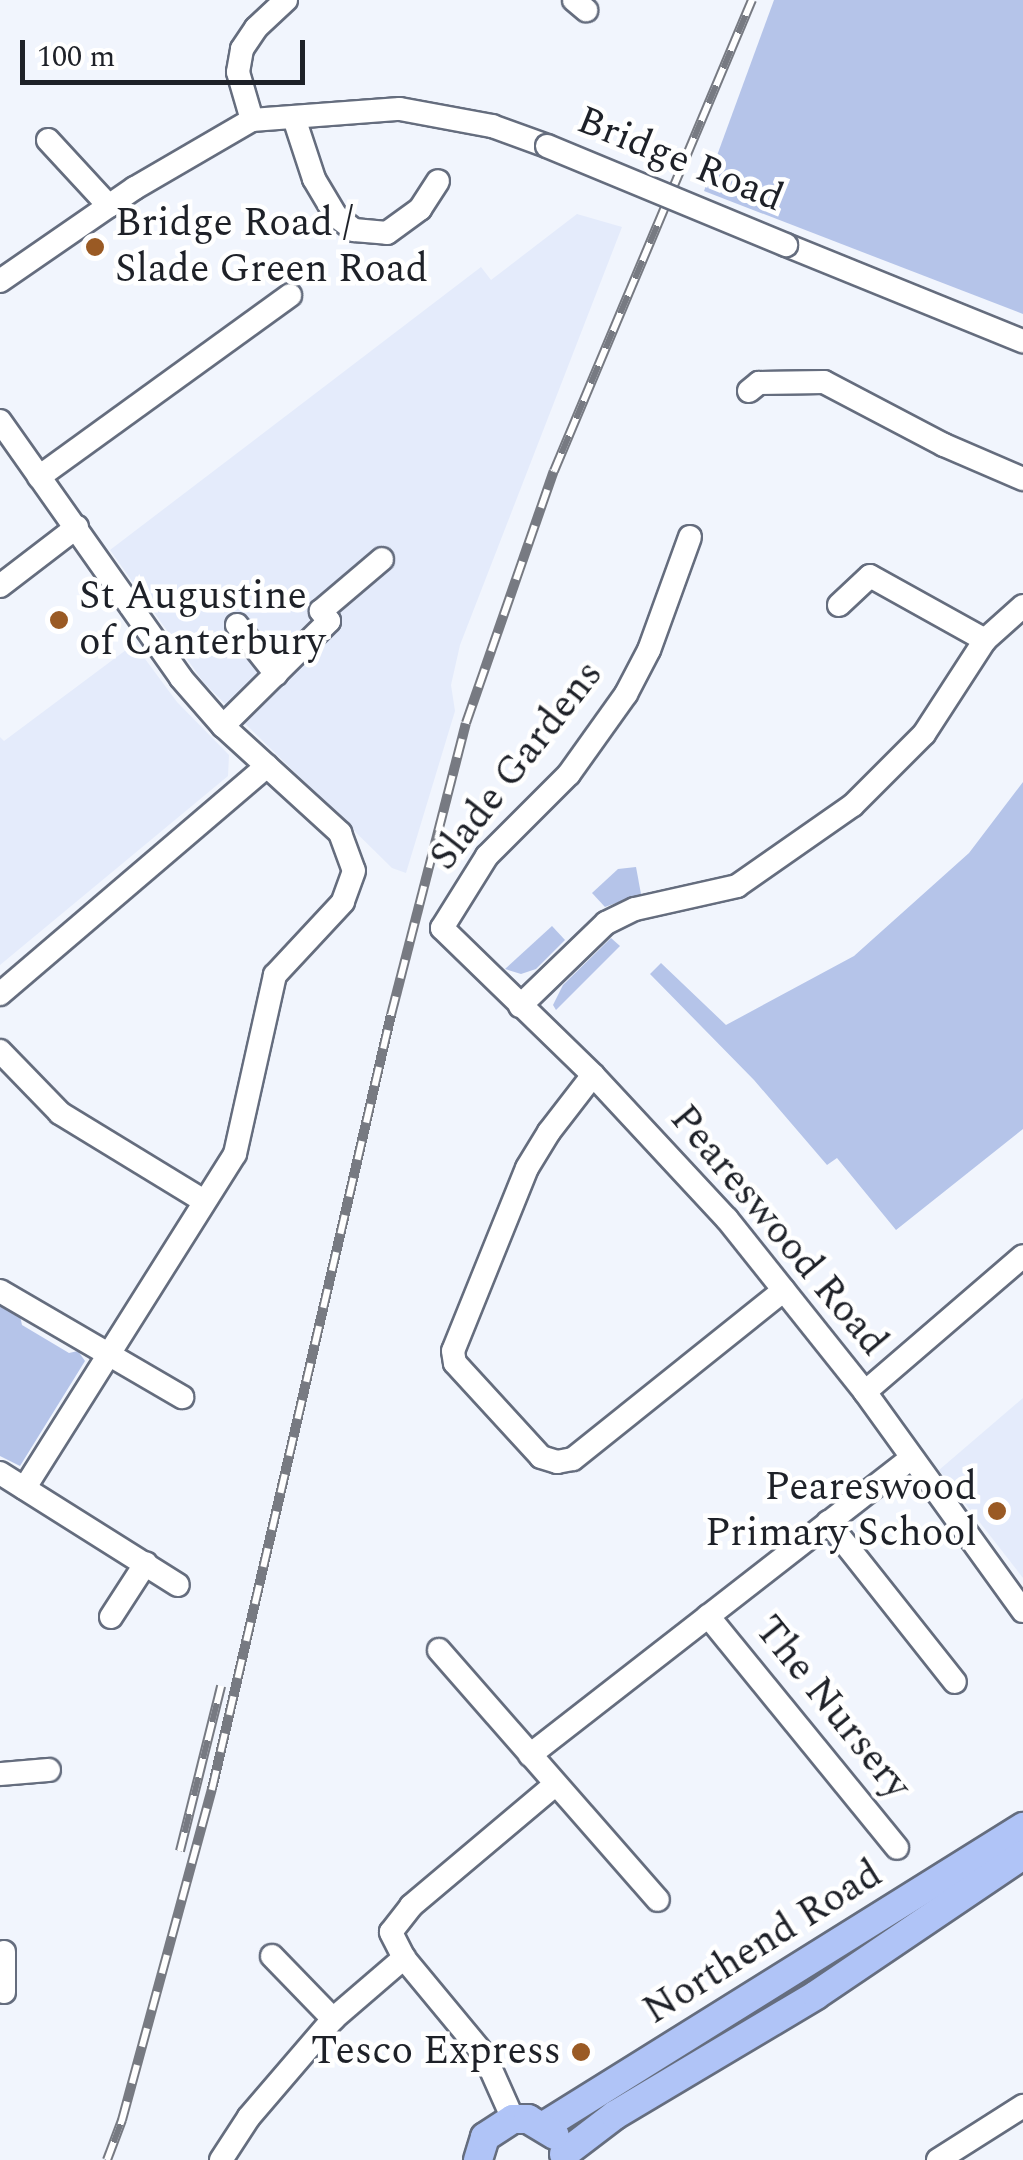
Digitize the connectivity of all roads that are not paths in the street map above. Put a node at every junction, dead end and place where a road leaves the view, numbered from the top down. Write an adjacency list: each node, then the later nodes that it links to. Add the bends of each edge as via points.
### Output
1 (286, 0): 3 (street, via 242,49 238,72)
2 (294, 118): 3 (street, Bridge Road); 5 (street, via 314,179 336,216 354,230 387,233 420,209); 9 (street, Bridge Road, bridge, via 400,109 492,126)
3 (252, 120): 6 (street, Bridge Road)
4 (48, 140): 6 (street)
5 (438, 181)
6 (108, 206): 7 (street, Bridge Road)
7 (0, 281)
8 (290, 295): 12 (street)
9 (1023, 341)
10 (749, 390): 13 (street, via 759,383 824,382)
11 (3, 433): 12 (street)
12 (40, 477): 14 (street)
13 (1023, 479)
14 (77, 527): 17 (street); 23 (street, via 181,678)
15 (690, 537): 25 (street, Slade Gardens, via 650,650 626,694 569,774 488,856)
16 (382, 559): 22 (street, via 321,611 329,621)
17 (0, 586)
18 (839, 605): 21 (street, via 870,576)
19 (1023, 606): 21 (street)
20 (237, 625): 22 (street)
21 (985, 640): 27 (street, via 924,734 852,806 738,886 606,922)
22 (276, 674): 23 (street)
23 (223, 726): 24 (street)
24 (267, 766): 26 (street); 30 (street, via 340,834 354,870 343,902 275,975 234,1154)
25 (442, 928): 27 (street, Peareswood Road)
26 (0, 994)
27 (520, 1006): 29 (street, Peareswood Road)
28 (0, 1051): 30 (street, via 60,1113)
29 (593, 1075): 32 (street, Peareswood Road); 32 (street, via 527,1168 453,1351 455,1363 541,1457 573,1459)
30 (204, 1201): 34 (street)
31 (1023, 1256): 35 (street)
32 (784, 1290): 35 (street, Peareswood Road)
33 (0, 1291): 34 (street)
34 (110, 1355): 36 (street); 39 (street)
35 (865, 1392): 37 (street, Peareswood Road)
36 (182, 1397)
37 (910, 1459): 40 (street, The Nursery); 43 (street, Peareswood Road)
38 (0, 1473): 39 (street)
39 (25, 1488): 41 (street)
40 (828, 1522): 44 (street, The Nursery); 47 (street)
41 (146, 1563): 42 (street); 45 (street)
42 (178, 1585)
43 (1023, 1611)
44 (708, 1616): 48 (street, The Nursery); 53 (street, The Nursery)
45 (111, 1617)
46 (438, 1650): 48 (street)
47 (955, 1682)
48 (530, 1755): 51 (street)
49 (49, 1770): 50 (street)
50 (0, 1774)
51 (556, 1784): 55 (street); 57 (street, via 411,1906 392,1932)
52 (1023, 1827): 61 (main road, Northend Road)
53 (897, 1848)
54 (1023, 1855): 62 (main road, Northend Road, via 816,1995 616,2115)
55 (658, 1900)
56 (272, 1956): 58 (street)
57 (404, 1958): 58 (street); 60 (street, via 485,2056)
58 (333, 2020): 63 (street)
59 (1023, 2106): 65 (street)
60 (513, 2119): 61 (main road); 64 (main road, via 485,2137)
61 (544, 2126): 62 (main road, Northend Road)
62 (564, 2157)
63 (220, 2160)
64 (478, 2160)
65 (938, 2160)

